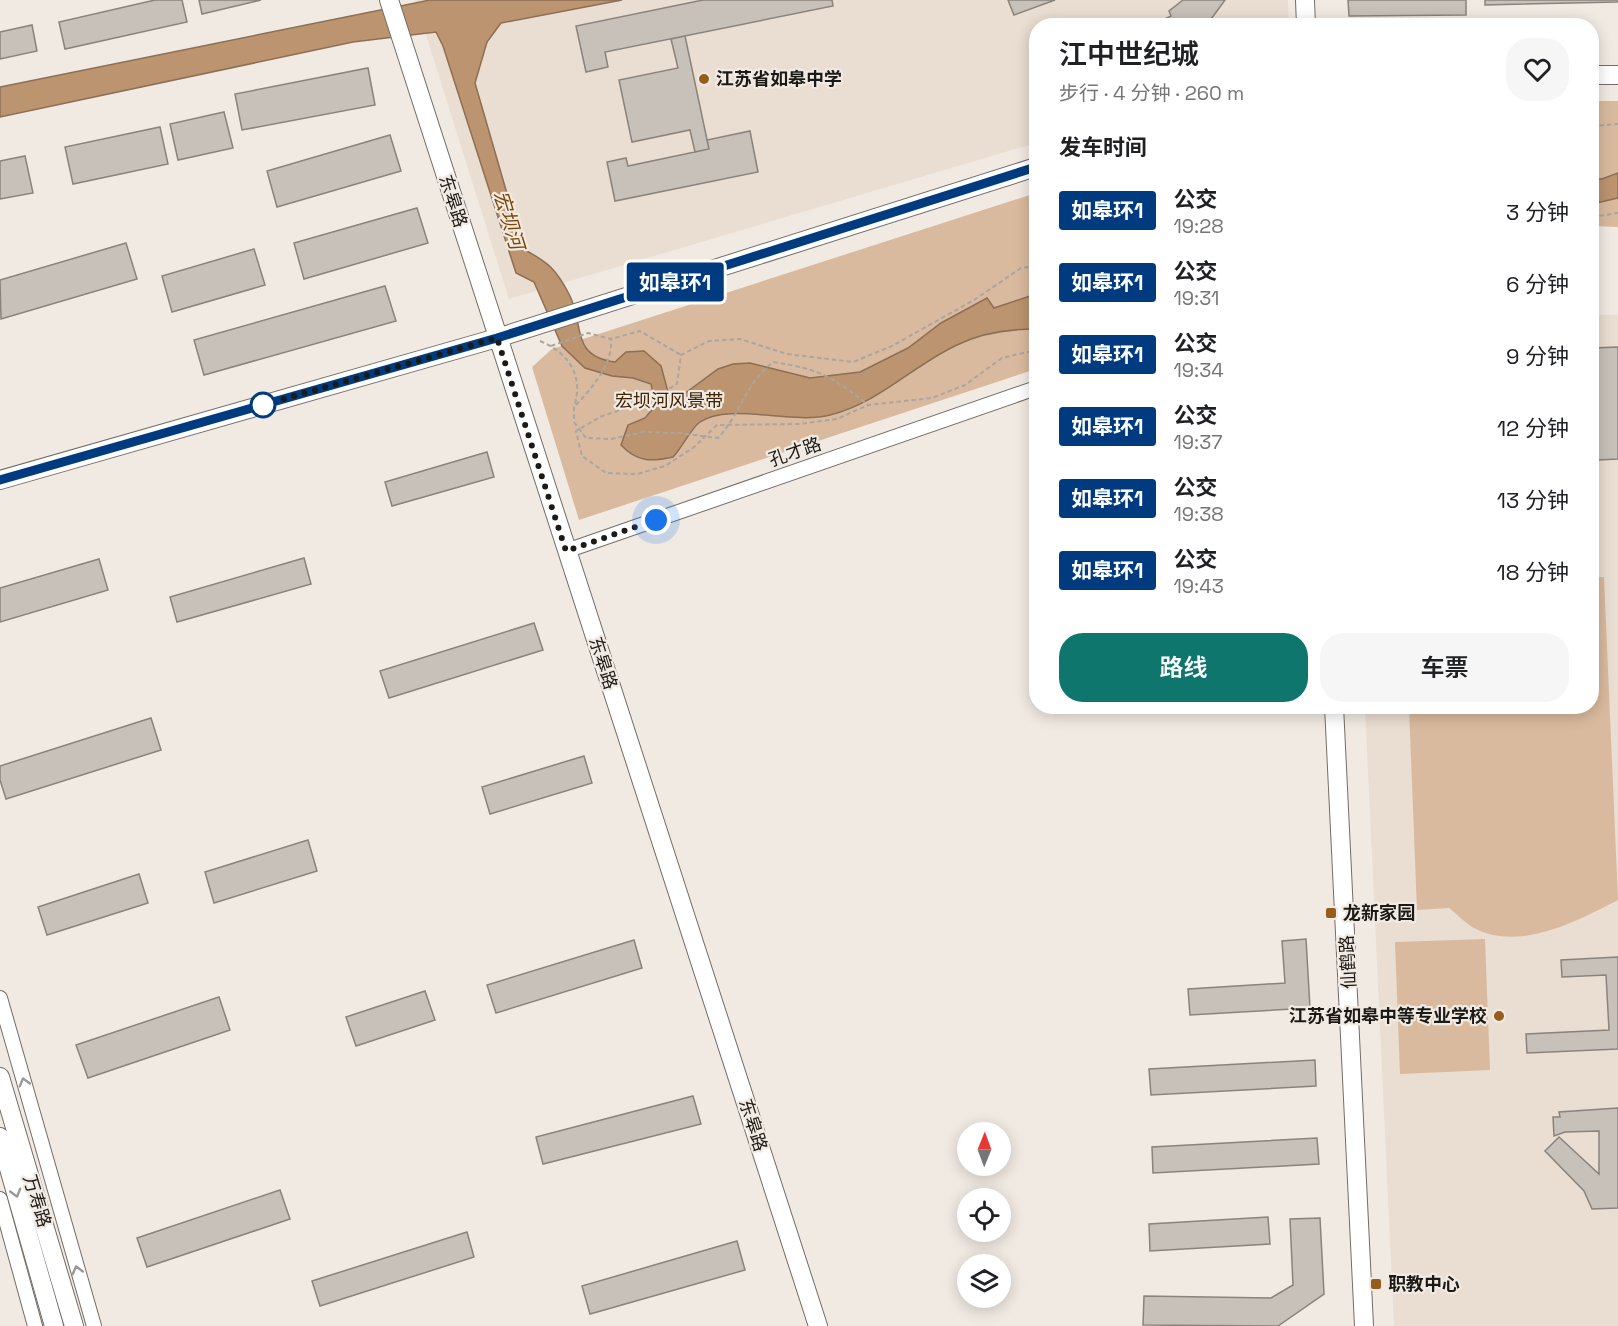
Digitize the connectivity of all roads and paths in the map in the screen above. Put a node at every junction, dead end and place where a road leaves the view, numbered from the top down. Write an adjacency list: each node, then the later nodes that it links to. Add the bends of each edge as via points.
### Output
1 (1305, 0): 3 (street)
2 (389, 1): 12 (street, 东皋路)
3 (1306, 18)
4 (1599, 75): 5 (street)
5 (1618, 75)
6 (1618, 124): 7 (path)
7 (1599, 125)
8 (1029, 170): 12 (street)
9 (1618, 213): 10 (path)
10 (1599, 216)
11 (1029, 267): 15 (path, via 1021,268 974,300 892,346 853,362 787,354 740,339 709,340)
12 (497, 338): 19 (street); 20 (street, 东皋路)
13 (610, 339): 15 (path, via 640,331); 18 (path, via 612,353 592,389); 18 (path, via 588,333 551,346 573,365 579,394)
14 (1029, 352): 17 (path, via 1002,358 965,385 932,398)
15 (681, 355): 17 (path, via 677,384 646,402 602,416 576,431 582,456 606,473 637,474 665,466 693,448 717,425 799,424 837,418)
16 (1029, 390): 20 (street, 孔才路)
17 (868, 405): 18 (path, bridge, via 810,367 773,362 758,374 733,422 718,438 644,432 611,439 586,438 574,422)
18 (574, 407)
19 (0, 480)
20 (566, 551): 30 (street, 东皋路)
21 (1334, 714): 31 (street, 仙鹤路)
22 (0, 998): 29 (street, one-way to 22)
23 (0, 1077): 28 (street, 万寿路)
24 (0, 1137): 27 (street, 万寿路, one-way to 27)
25 (0, 1199): 26 (street)
26 (35, 1326)
27 (54, 1326)
28 (74, 1326)
29 (94, 1326)
30 (818, 1326)
31 (1364, 1326)

